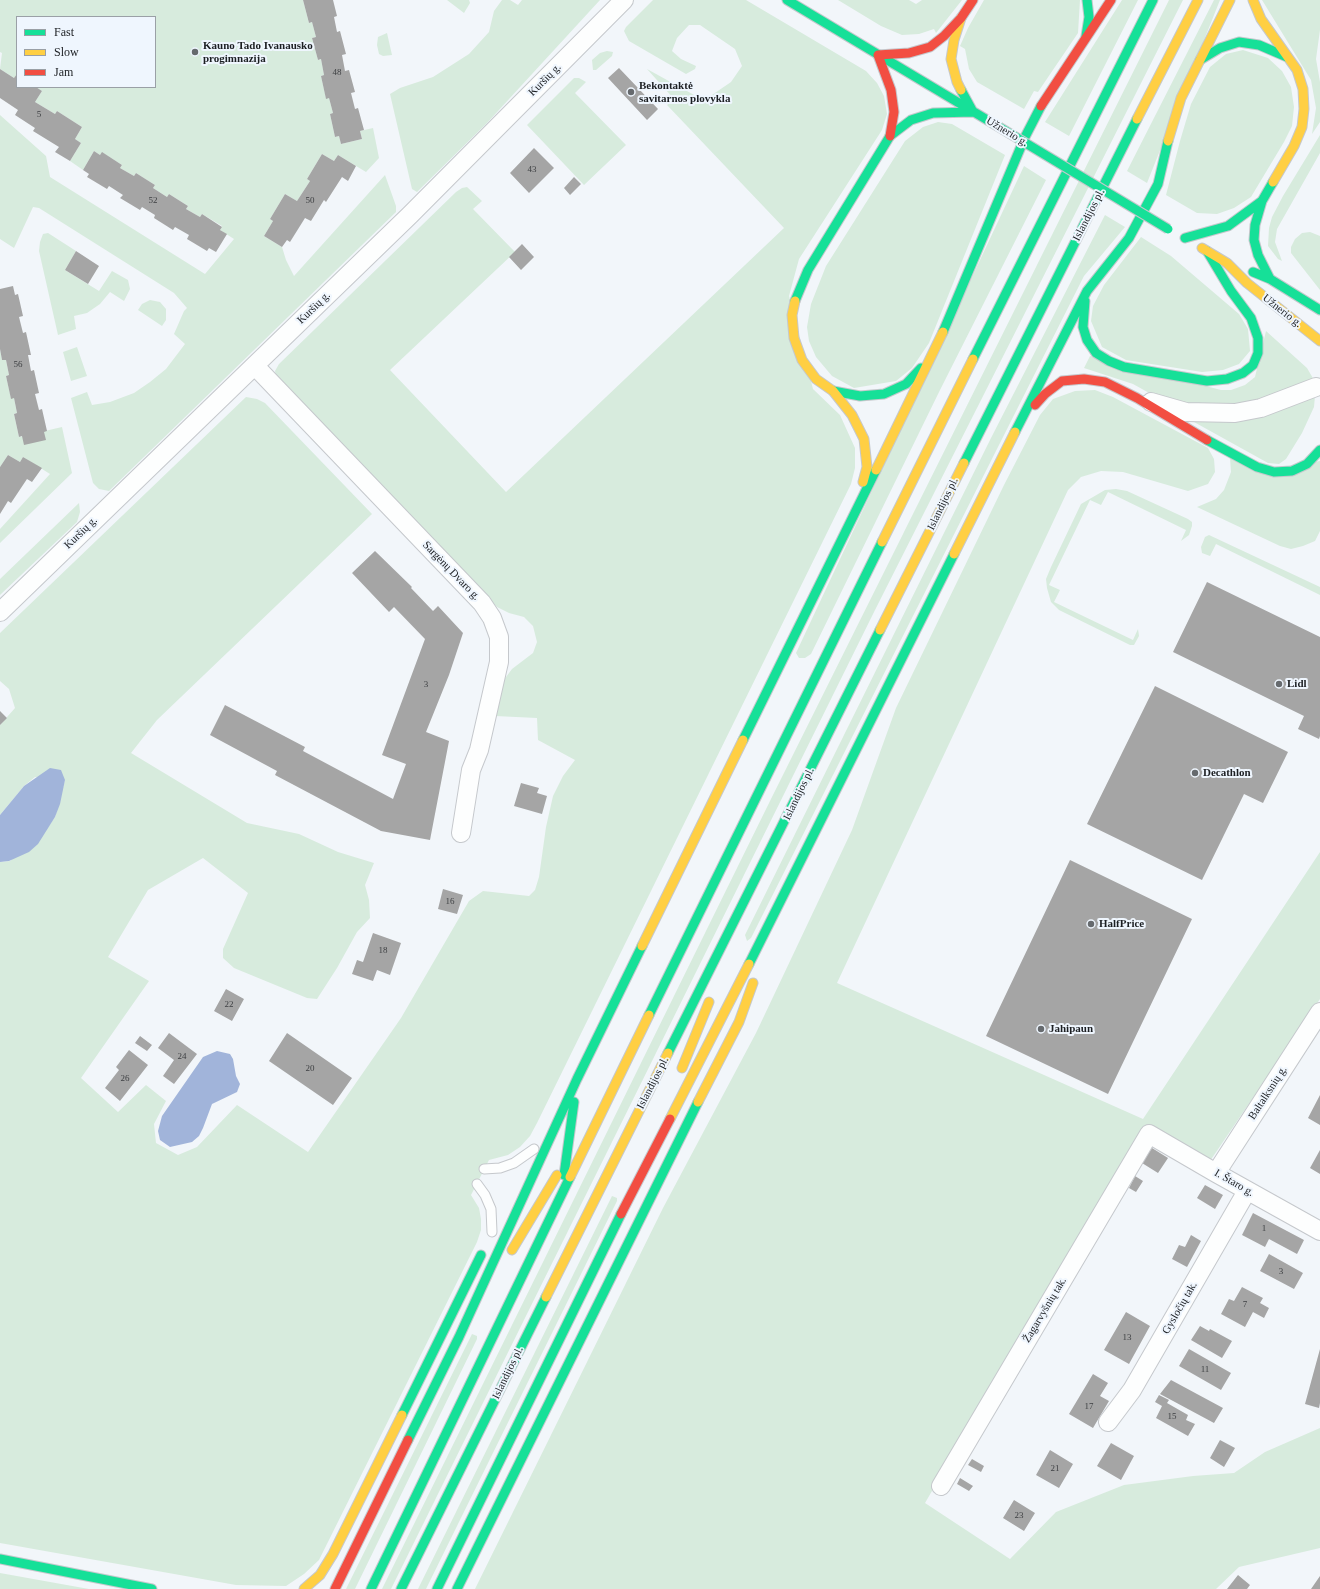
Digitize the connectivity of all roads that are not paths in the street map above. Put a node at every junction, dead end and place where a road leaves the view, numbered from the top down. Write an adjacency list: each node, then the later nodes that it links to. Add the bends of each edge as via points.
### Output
1 (624, 0): 26 (street, Kuršių g., via 440,186)
2 (787, 0): 12 (main road, Užnerio g.)
3 (973, 0): 10 (main road)
4 (1087, 0): 11 (main road, via 1089,17)
5 (1111, 0): 11 (main road)
6 (1154, 0): 42 (main road, via 1033,237)
7 (1198, 0): 35 (main road, Islandijos pl.)
8 (1230, 0): 14 (main road)
9 (1253, 0): 13 (main road, via 1261,19)
10 (961, 18): 12 (main road, via 930,47 909,53); 15 (main road, via 951,59 957,82)
11 (1085, 42): 25 (main road, via 1041,107 1025,138)
12 (878, 55): 15 (main road, Užnerio g.); 16 (main road, via 892,90 894,112)
13 (1287, 57): 14 (main road, via 1259,45 1239,42 1220,48); 17 (main road, via 1297,70 1303,89 1302,127)
14 (1200, 60): 22 (main road, via 1172,123 1158,184 1129,238)
15 (973, 112): 16 (main road, via 933,113 911,120); 18 (main road, Užnerio g., bridge)
16 (890, 136): 28 (main road, via 808,270 797,293 792,315 794,338 802,360 816,379)
17 (1262, 201): 18 (main road, via 1228,226); 21 (main road, via 1255,225 1254,240)
18 (1185, 238): 19 (main road, Užnerio g.)
19 (1207, 250): 20 (main road, Užnerio g.); 22 (main road, via 1231,291 1251,318 1258,338 1258,353 1253,365 1243,373 1227,379 1207,381 1124,367 1096,353 1087,340 1083,327)
20 (1227, 263): 21 (main road, Užnerio g.); 24 (main road, Užnerio g., via 1247,283)
21 (1270, 279): 23 (main road, Užnerio g.)
22 (1087, 291): 30 (main road)
23 (1320, 310)
24 (1320, 340)
25 (930, 359): 28 (main road, via 906,384 884,394 860,396); 32 (main road)
26 (255, 366): 33 (street, Kuršių g.); 34 (street, Sargėnų Dvaro g., via 482,603 492,618 499,637 500,662 479,750 471,770)
27 (1316, 387): 29 (street, via 1261,408 1235,413 1186,412)
28 (832, 391): 32 (main road, via 852,415 864,439 867,467)
29 (1137, 398): 30 (main road, via 1105,382 1084,379 1062,381); 31 (main road, via 1191,432 1257,467 1274,472 1292,471 1307,464)
30 (1023, 417): 36 (main road, via 875,709)
31 (1320, 450)
32 (859, 499): 44 (main road)
33 (0, 612)
34 (460, 832)
35 (768, 856): 37 (main road); 69 (main road, Islandijos pl., via 594,1198)
36 (784, 896): 38 (main road); 55 (main road)
37 (726, 958)
38 (760, 963)
39 (755, 977): 71 (main road, via 739,1022 647,1201)
40 (712, 994): 43 (main road)
41 (1320, 1012): 51 (street, Baltalksnių g.)
42 (620, 1073): 48 (main road); 54 (main road)
43 (679, 1074)
44 (577, 1079): 47 (main road); 48 (main road); 61 (main road)
45 (667, 1103): 55 (main road)
46 (1150, 1134): 51 (street, I. Štaro g.); 63 (street, Žagarvyšnių tak.)
47 (534, 1149): 49 (lane, via 514,1163 500,1168); 50 (main road)
48 (566, 1162): 54 (main road); 59 (main road)
49 (484, 1168)
50 (524, 1170)
51 (1216, 1174): 53 (street, I. Štaro g.)
52 (477, 1184): 58 (lane, via 491,1209)
53 (1247, 1191): 57 (street, I. Štaro g.); 62 (street, Gysločių tak., via 1132,1390)
54 (561, 1196): 68 (main road)
55 (626, 1205): 70 (main road)
56 (499, 1218): 58 (main road)
57 (1320, 1231)
58 (489, 1238): 66 (main road, via 333,1554 320,1575)
59 (508, 1256)
60 (500, 1269): 61 (main road)
61 (459, 1337): 67 (main road)
62 (1108, 1422)
63 (941, 1486)
64 (0, 1559): 65 (main road)
65 (152, 1589)
66 (304, 1589)
67 (335, 1589)
68 (371, 1589)
69 (401, 1589)
70 (437, 1589)
71 (457, 1589)

